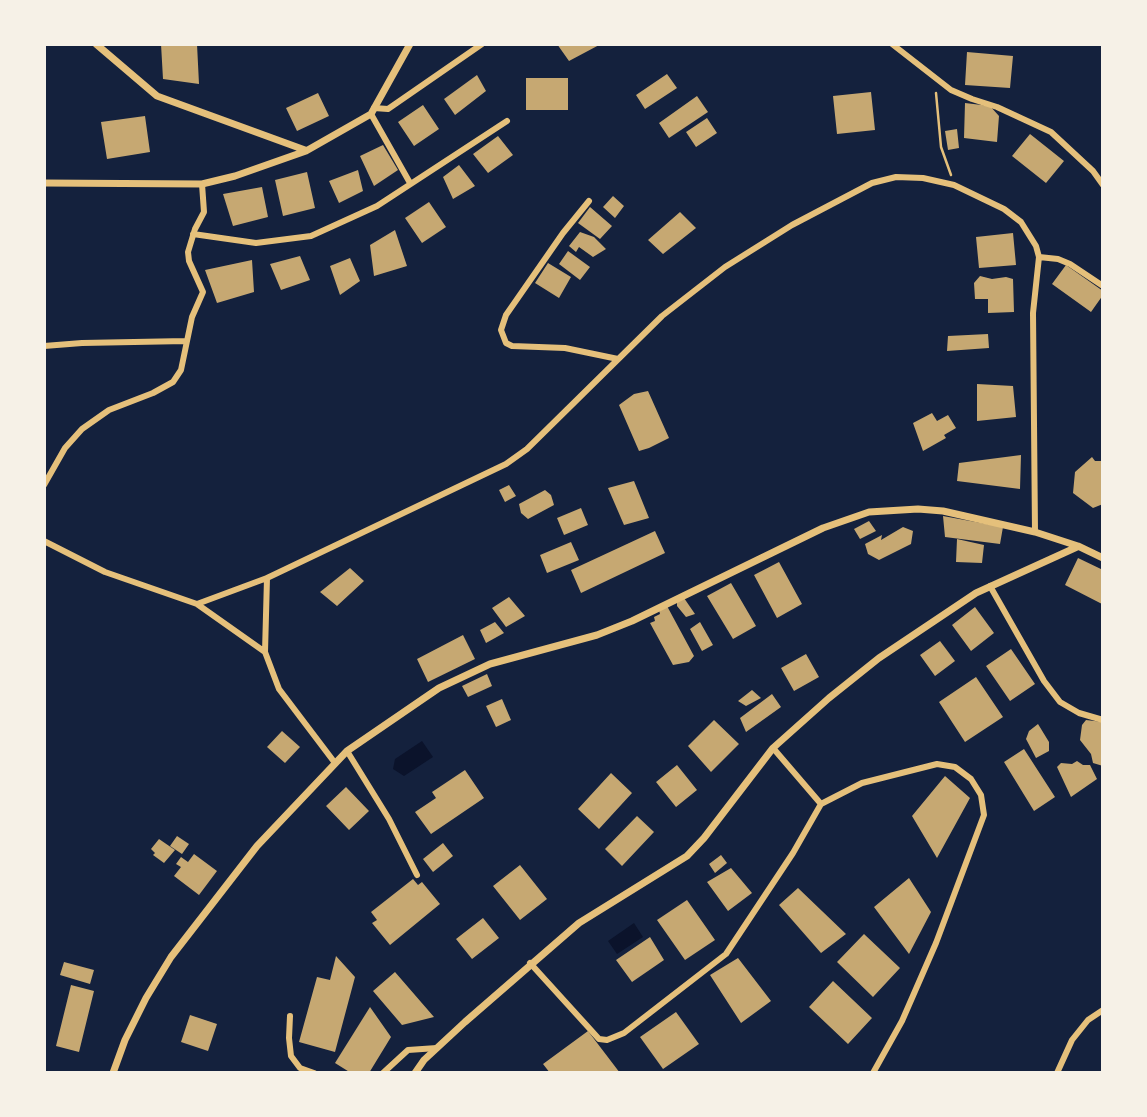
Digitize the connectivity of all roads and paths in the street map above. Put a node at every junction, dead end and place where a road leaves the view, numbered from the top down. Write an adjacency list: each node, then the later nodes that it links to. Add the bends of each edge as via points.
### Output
1 (96, 44): 8 (street, via 157,96)
2 (410, 44): 6 (street)
3 (482, 44): 6 (street, via 388,109)
4 (892, 44): 5 (street)
5 (935, 79): 12 (street, via 1051,132); 13 (path, via 941,147)
6 (372, 111): 8 (street); 10 (street)
7 (507, 121): 10 (street)
8 (306, 150): 11 (street)
9 (44, 183): 11 (street)
10 (410, 183): 15 (street, via 377,206 311,236 256,243)
11 (202, 184): 15 (street, via 204,212)
12 (1103, 184)
13 (954, 185): 16 (street, via 1021,222); 20 (street, via 896,177 872,183 725,267 662,316)
14 (589, 201): 20 (street, via 506,315 501,330 512,346 565,348)
15 (193, 234): 18 (street, via 189,261 203,292)
16 (1039, 257): 17 (street, via 1070,264); 22 (street, via 1033,313)
17 (1103, 286)
18 (186, 341): 19 (street); 21 (street, via 181,370 173,382 109,410 82,429)
19 (44, 346)
20 (618, 359): 26 (street, via 506,464)
21 (44, 485)
22 (1035, 532): 24 (street); 32 (street, via 918,509 870,512 846,519 632,621 470,673 439,688)
23 (44, 541): 28 (street, via 105,572)
24 (1078, 546): 25 (street); 27 (street)
25 (1103, 558)
26 (267, 578): 28 (street); 29 (street)
27 (990, 586): 30 (street, via 1060,702); 31 (street, via 879,658)
28 (197, 604): 29 (street)
29 (265, 652): 33 (street, via 279,690)
30 (1103, 720)
31 (773, 748): 34 (street); 36 (street, via 687,856 579,923)
32 (347, 751): 33 (street); 35 (street, via 389,819)
33 (335, 762): 40 (street, via 257,846 171,957 125,1040)
34 (821, 804): 36 (street, via 726,954 624,1033 599,1039); 44 (street, via 862,783 937,764 955,767 971,779 984,804 936,943)
35 (416, 876)
36 (530, 963): 39 (street)
37 (1103, 1010): 45 (street, via 1072,1040)
38 (290, 1016): 41 (street, via 291,1056 300,1068)
39 (437, 1048): 42 (street, via 408,1050); 43 (street)
40 (113, 1073)
41 (314, 1073)
42 (383, 1073)
43 (415, 1073)
44 (873, 1073)
45 (1057, 1073)

